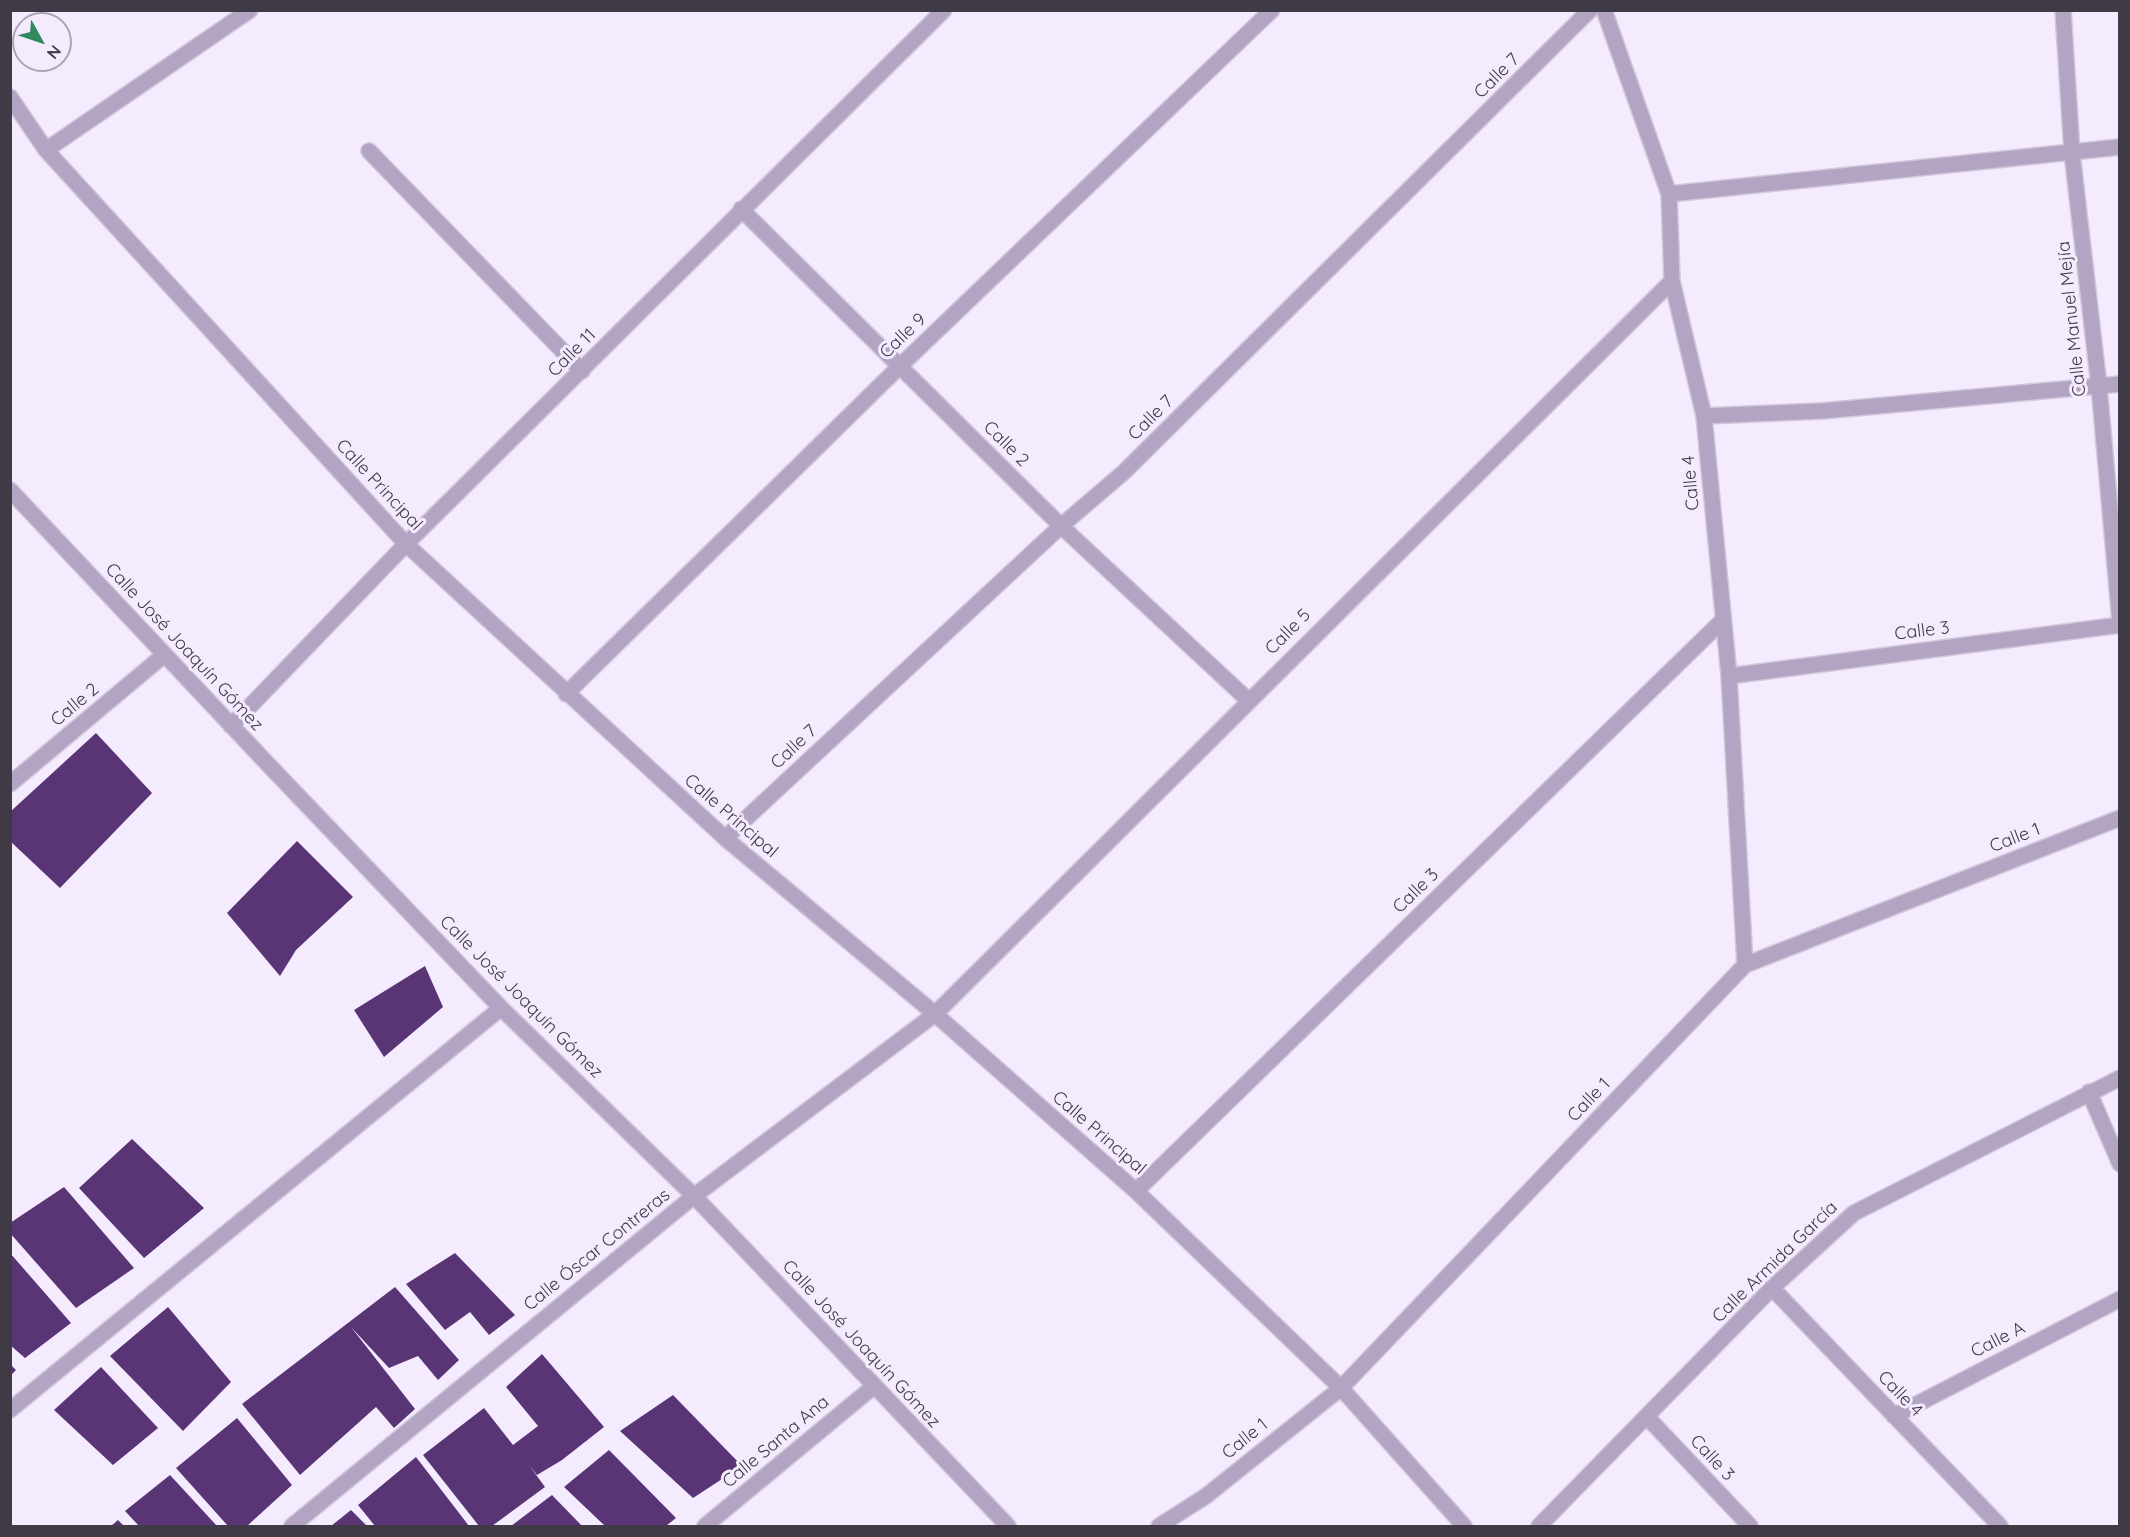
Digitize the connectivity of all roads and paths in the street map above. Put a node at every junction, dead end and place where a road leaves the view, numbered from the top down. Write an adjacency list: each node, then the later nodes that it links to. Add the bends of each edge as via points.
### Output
1 (250, 10): 9 (street)
2 (944, 10): 13 (street, Calle 11)
3 (1272, 10): 15 (street, Calle 9)
4 (1590, 10): 21 (street, Calle 7, via 1124,472)
5 (1604, 10): 12 (street, Calle 4)
6 (2063, 10): 11 (street, Calle Manuel Mejía)
7 (10, 97): 9 (street, Calle Principal)
8 (2120, 147): 11 (street)
9 (46, 150): 22 (street, Calle Principal)
10 (369, 151): 16 (street)
11 (2072, 153): 12 (street); 18 (street, Calle Manuel Mejía)
12 (1669, 194): 14 (street, Calle 4)
13 (741, 209): 15 (street, Calle 2); 16 (street, Calle 11)
14 (1672, 281): 19 (street, Calle 4); 28 (street, Calle 5)
15 (900, 366): 21 (street, Calle 2); 27 (street, Calle 9)
16 (582, 371): 22 (street, Calle 11)
17 (2120, 384): 18 (street)
18 (2099, 387): 19 (street, via 1822,411); 24 (street, Calle Manuel Mejía)
19 (1704, 416): 23 (street, Calle 4)
20 (10, 490): 25 (street, Calle José Joaquín Gómez)
21 (1061, 526): 28 (street, Calle 2); 32 (street, Calle 7)
22 (406, 544): 27 (street, Calle Principal); 29 (street, Calle 11)
23 (1723, 620): 26 (street, Calle 4); 39 (street, Calle 3)
24 (2120, 624): 26 (street, Calle 3)
25 (164, 655): 29 (street, Calle José Joaquín Gómez); 30 (street, Calle 2)
26 (1729, 676): 33 (street, Calle 4)
27 (566, 694): 32 (street, Calle Principal)
28 (1248, 700): 35 (street, Calle 5)
29 (231, 726): 34 (street, Calle José Joaquín Gómez)
30 (10, 784)
31 (2120, 818): 33 (street, Calle 1)
32 (725, 838): 35 (street, Calle Principal)
33 (1744, 965): 44 (street, Calle 1)
34 (501, 1008): 40 (street, Calle José Joaquín Gómez); 45 (street)
35 (935, 1014): 39 (street, Calle Principal); 40 (street, Calle Óscar Contreras)
36 (2120, 1078): 37 (street, Calle Armida García)
37 (2089, 1092): 38 (street); 41 (street, Calle Armida García, via 1854,1214)
38 (2120, 1164)
39 (1136, 1191): 44 (street, Calle Principal)
40 (694, 1196): 43 (street, Calle José Joaquín Gómez); 48 (street, Calle Óscar Contreras)
41 (1772, 1288): 46 (street, Calle 4); 47 (street, Calle Armida García)
42 (2120, 1299): 46 (street, Calle A)
43 (873, 1387): 49 (street, Calle Santa Ana); 50 (street, Calle José Joaquín Gómez)
44 (1341, 1388): 51 (street, Calle 1, via 1206,1496); 52 (street, Calle Principal)
45 (10, 1410)
46 (1894, 1416): 55 (street, Calle 4)
47 (1647, 1417): 53 (street, Calle Armida García); 54 (street, Calle 3)
48 (292, 1527)
49 (705, 1527)
50 (1008, 1527)
51 (1159, 1527)
52 (1464, 1527)
53 (1539, 1527)
54 (1750, 1527)
55 (2000, 1527)

